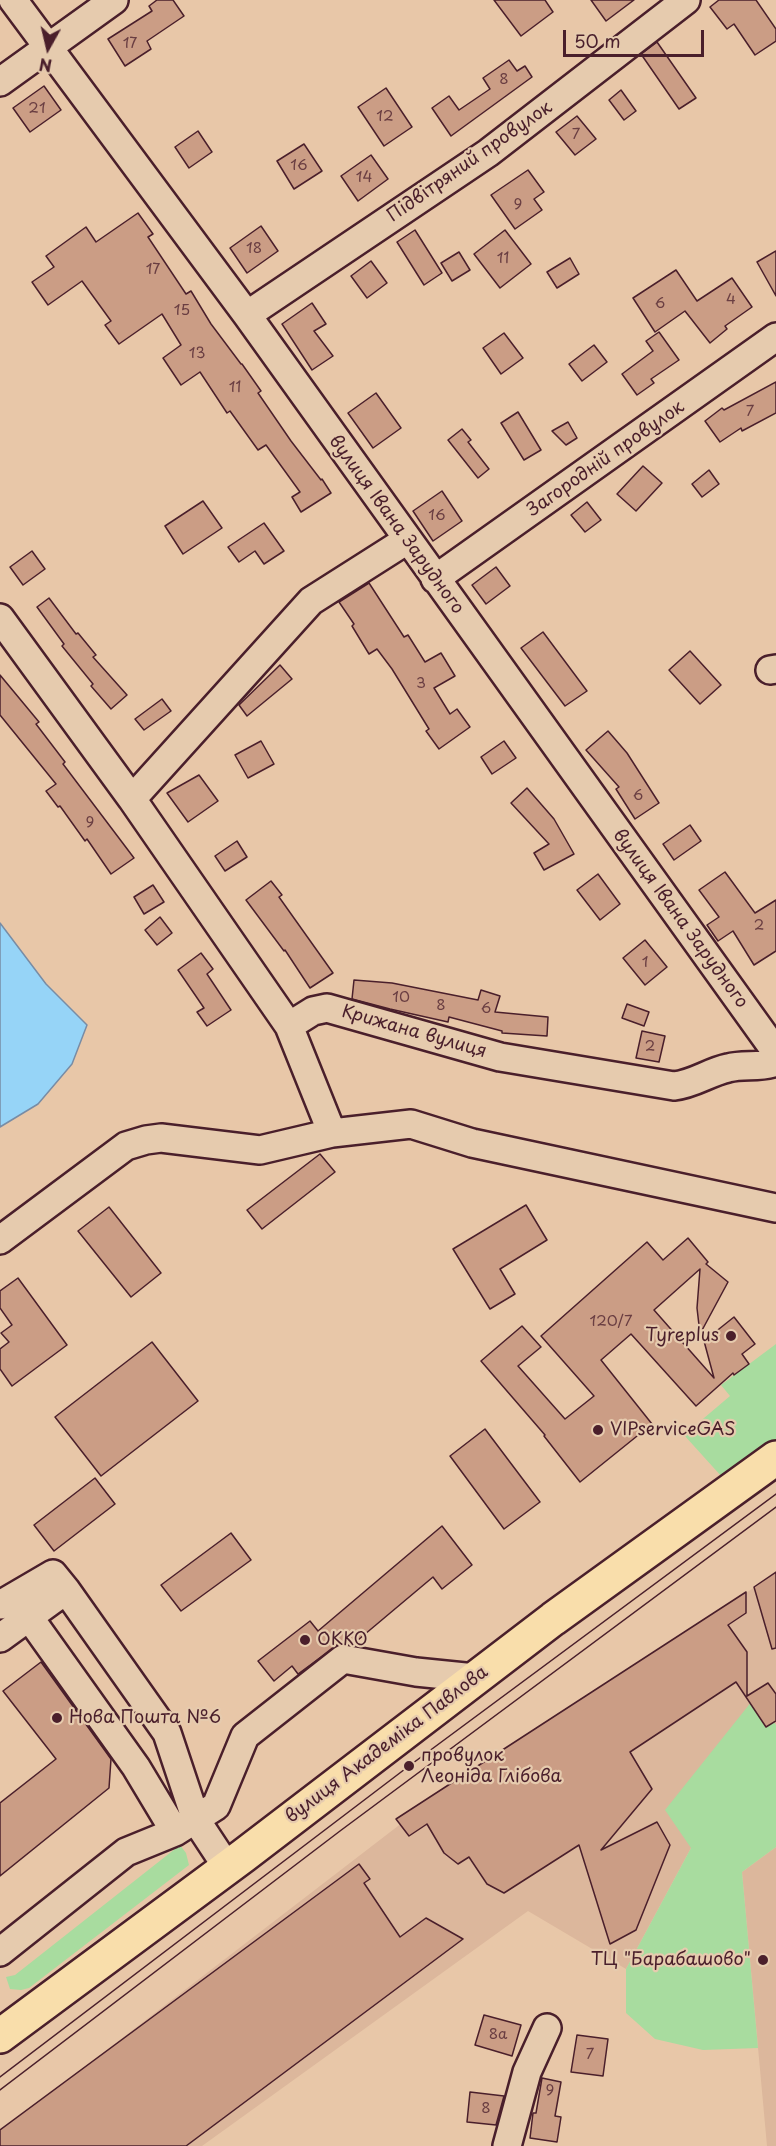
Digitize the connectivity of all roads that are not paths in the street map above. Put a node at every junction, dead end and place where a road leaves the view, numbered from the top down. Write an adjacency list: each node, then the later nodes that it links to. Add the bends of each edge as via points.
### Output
1 (13, 0): 4 (street, вулиця Івана Зарудного)
2 (114, 0): 4 (street)
3 (686, 0): 6 (street, Підвітряний провулок, via 488,153)
4 (47, 47): 5 (street); 6 (street, вулиця Івана Зарудного)
5 (0, 82)
6 (247, 315): 8 (street, вулиця Івана Зарудного)
7 (776, 338): 9 (street, Загородній провулок)
8 (407, 540): 9 (street, вулиця Івана Зарудного); 11 (street, via 311,601)
9 (435, 579): 13 (street, вулиця Івана Зарудного)
10 (0, 618): 11 (street)
11 (132, 799): 12 (street)
12 (289, 1026): 14 (street, Крижана вулиця, via 327,1008 500,1057 674,1086 723,1069); 15 (street)
13 (776, 1052)
14 (776, 1062)
15 (332, 1133): 16 (street, via 411,1124 472,1143); 17 (street, via 260,1150 160,1138 135,1142)
16 (776, 1208)
17 (0, 1240)
18 (776, 1458): 23 (main road, вулиця Академіка Павлова)
19 (66, 1590): 20 (street, via 53,1574); 21 (street); 24 (street, via 167,1733)
20 (0, 1605)
21 (29, 1617): 22 (street); 24 (street, via 136,1767)
22 (0, 1638)
23 (476, 1678): 24 (street, via 343,1659 245,1736 216,1806); 25 (main road, вулиця Академіка Павлова)
24 (185, 1826): 25 (street); 26 (street, via 126,1851)
25 (227, 1867): 28 (main road, вулиця Академіка Павлова)
26 (0, 1952)
27 (547, 2028): 29 (street, via 528,2072)
28 (0, 2036)
29 (507, 2146)

